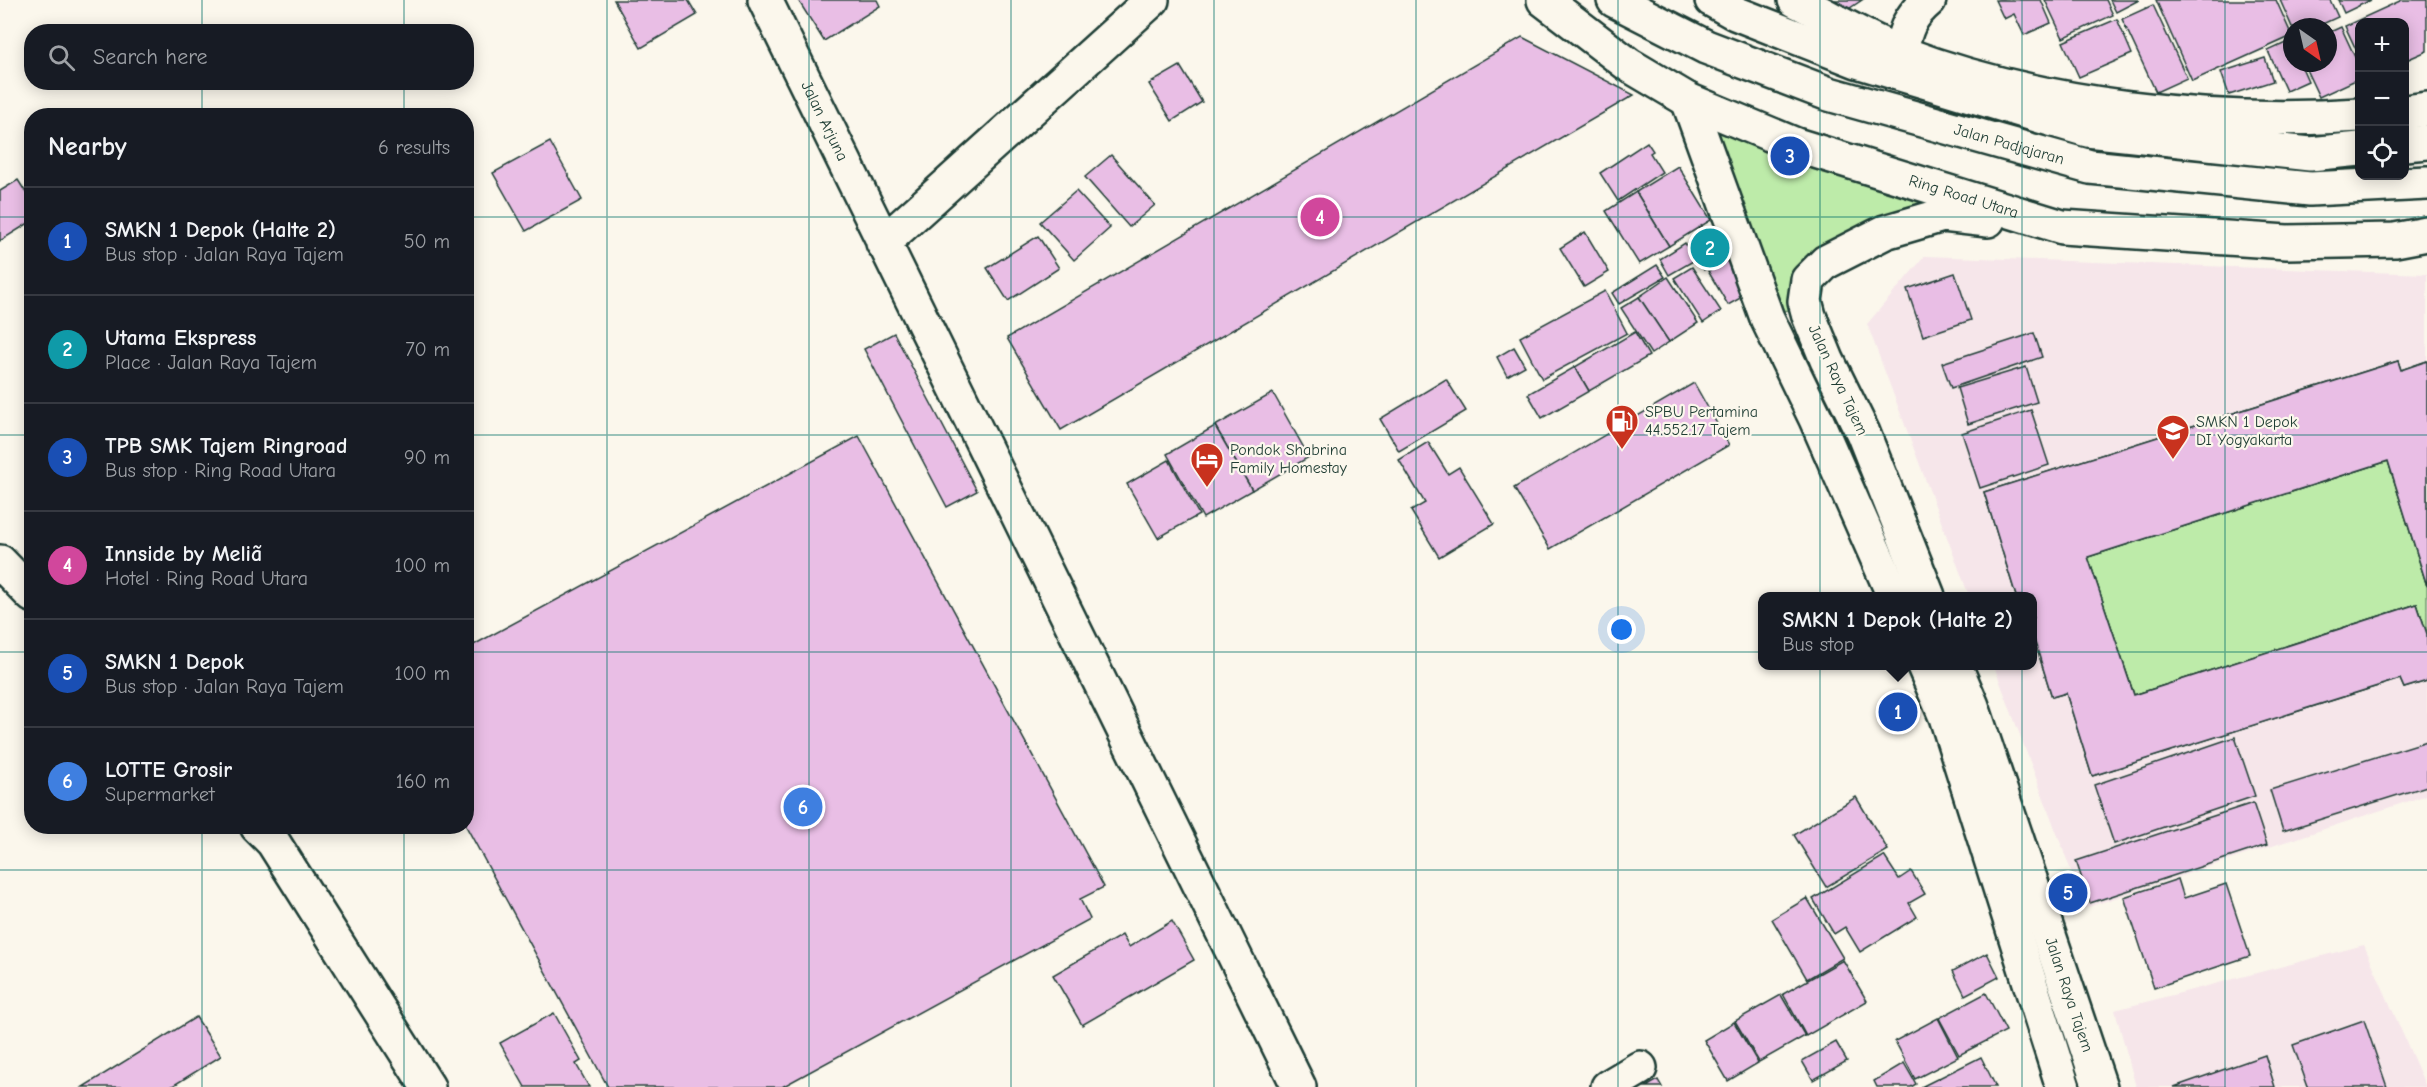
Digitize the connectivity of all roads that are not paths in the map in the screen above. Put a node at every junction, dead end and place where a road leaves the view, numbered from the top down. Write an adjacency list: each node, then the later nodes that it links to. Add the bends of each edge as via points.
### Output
1 (765, 0): 19 (main road, Jalan Arjuna)
2 (1152, 0): 19 (main road)
3 (1544, 0): 9 (main road, Ring Road Utara, via 1629,65)
4 (1614, 0): 16 (main road, Jalan Padjajaran, via 1706,47 1829,94 2090,167 2310,189)
5 (1712, 0): 15 (main road, via 1735,14 1857,61 2087,130 2310,154)
6 (1795, 0): 8 (main road)
7 (1929, 0): 8 (main road, via 1906,27)
8 (1900, 53): 12 (main road, via 1996,82 2115,105 2251,116)
9 (1688, 100): 17 (main road, Ring Road Utara, via 1796,145); 22 (main road, via 1767,318)
10 (2427, 109): 11 (main road)
11 (2409, 111)
12 (2355, 116)
13 (2427, 142): 14 (main road)
14 (2409, 144)
15 (2355, 150)
16 (2427, 183)
17 (2062, 227): 18 (main road, Ring Road Utara, via 2287,242 2395,240); 23 (main road, Jalan Raya Tajem, via 1942,215 1885,232 1826,262 1808,280 1805,301 1809,316 1863,432)
18 (2427, 234)
19 (883, 243): 29 (main road, Jalan Arjuna)
20 (0, 562): 21 (main road)
21 (24, 587)
22 (1892, 592)
23 (1926, 592)
24 (1926, 670): 31 (main road, Jalan Raya Tajem, via 1946,717)
25 (1957, 670): 32 (main road, Jalan Raya Tajem)
26 (265, 834): 28 (main road)
27 (1640, 1068): 30 (main road)
28 (428, 1087)
29 (1299, 1087)
30 (1608, 1087)
31 (2063, 1087)
32 (2100, 1087)

